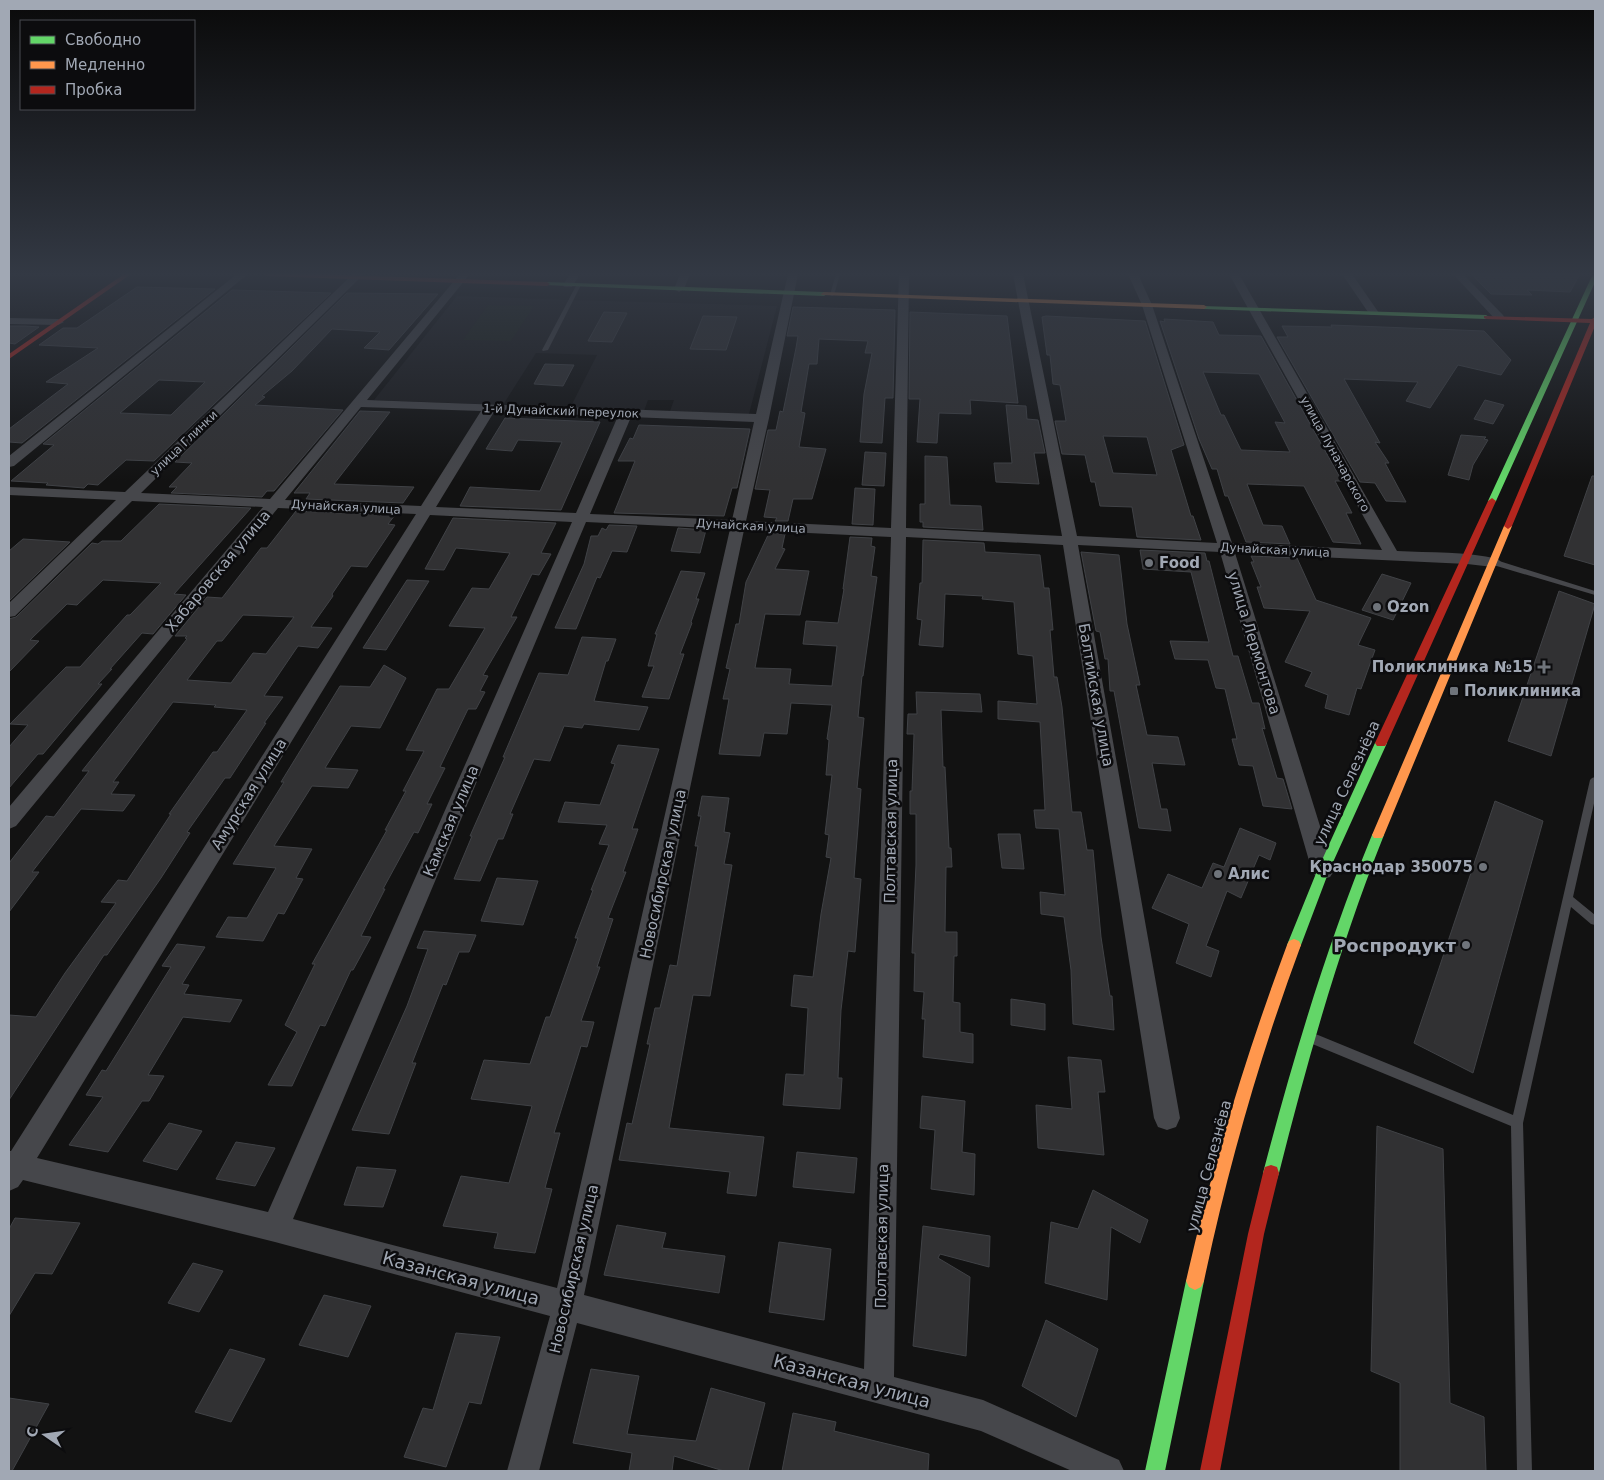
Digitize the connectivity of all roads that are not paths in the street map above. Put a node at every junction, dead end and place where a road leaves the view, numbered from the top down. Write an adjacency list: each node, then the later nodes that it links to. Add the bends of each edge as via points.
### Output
1 (28, 343): 14 (main road)
2 (157, 343): 19 (street)
3 (288, 343): 21 (street, улица Глинки)
4 (408, 343): 15 (street, Хабаровская улица)
5 (548, 343): 13 (lane)
6 (778, 343): 18 (street, Новосибирская улица)
7 (903, 343): 26 (street, Полтавская улица)
8 (1031, 343): 27 (street, Балтийская улица)
9 (1160, 343): 28 (street, улица Лермонтова)
10 (1273, 343): 29 (street, улица Луначарского)
11 (1563, 343): 30 (main road, улица Селезнёва)
12 (1585, 343): 31 (main road)
13 (545, 350)
14 (9, 356)
15 (358, 403): 16 (street, 1-й Дунайский переулок); 22 (street, Хабаровская улица)
16 (489, 409): 17 (street, 1-й Дунайский переулок); 23 (street, Амурская улица)
17 (626, 413): 18 (street, 1-й Дунайский переулок); 24 (street, Камская улица)
18 (763, 418): 25 (street, Новосибирская улица)
19 (9, 463)
20 (9, 491): 21 (street, Дунайская улица)
21 (129, 497): 22 (street, Дунайская улица); 33 (street, улица Глинки)
22 (274, 503): 23 (street, Дунайская улица); 35 (street, Хабаровская улица)
23 (425, 510): 24 (street, Дунайская улица); 42 (street, Амурская улица)
24 (582, 518): 25 (street, Дунайская улица); 43 (street, Камская улица)
25 (740, 525): 26 (street, Дунайская улица); 44 (street, Новосибирская улица)
26 (897, 532): 27 (street, Дунайская улица); 45 (street, Полтавская улица)
27 (1070, 540): 28 (street, Дунайская улица); 40 (street, Балтийская улица)
28 (1226, 548): 29 (street, Дунайская улица); 36 (street, улица Лермонтова)
29 (1392, 556): 30 (street, Дунайская улица)
30 (1467, 559): 31 (street, Дунайская улица); 36 (main road, улица Селезнёва)
31 (1493, 562): 32 (lane); 39 (main road, via 1357,885)
32 (1595, 593)
33 (9, 612)
34 (1595, 780): 37 (lane)
35 (9, 821)
36 (1323, 871): 48 (main road, улица Селезнёва, via 1251,1069 1208,1221)
37 (1568, 898): 38 (lane); 41 (lane)
38 (1595, 921)
39 (1308, 1037): 41 (lane); 49 (main road, via 1292,1087 1256,1234)
40 (1167, 1118)
41 (1517, 1123): 50 (lane)
42 (12, 1169): 43 (street, Казанская улица)
43 (274, 1228): 44 (street, Казанская улица)
44 (567, 1307): 45 (street, Казанская улица); 46 (street, Новосибирская улица)
45 (878, 1388): 47 (street, Казанская улица, via 983,1416)
46 (523, 1471)
47 (1108, 1471)
48 (1155, 1471)
49 (1210, 1471)
50 (1524, 1471)

